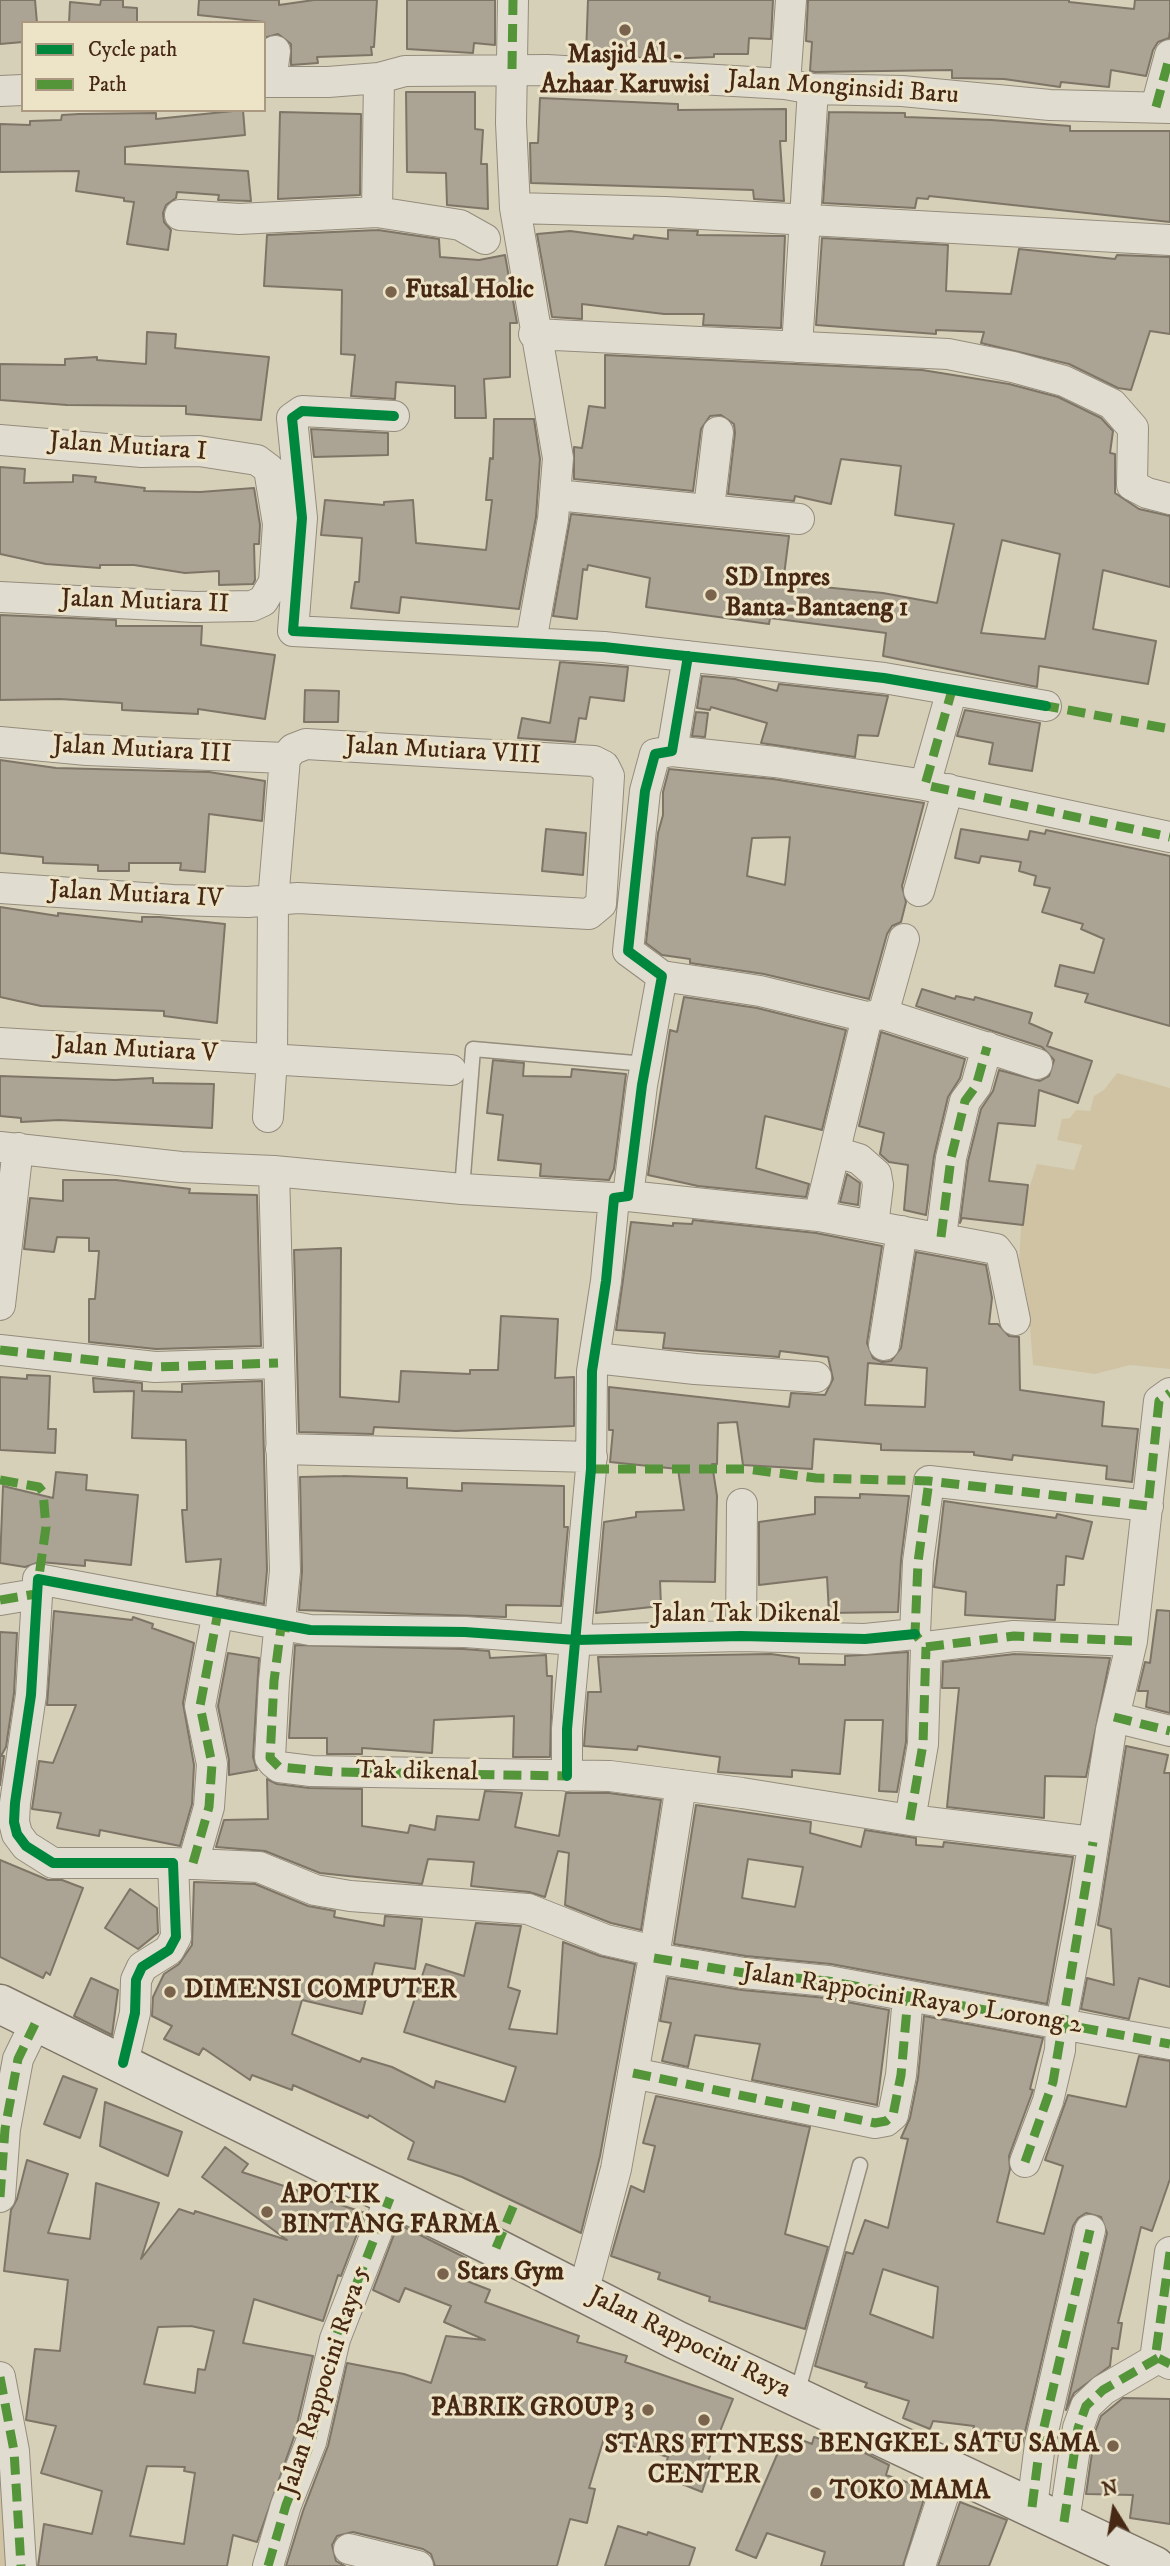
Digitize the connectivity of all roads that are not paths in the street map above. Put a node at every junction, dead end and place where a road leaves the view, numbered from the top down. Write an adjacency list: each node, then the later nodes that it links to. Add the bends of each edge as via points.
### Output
1 (513, 0): 5 (street)
2 (791, 0): 8 (street)
3 (275, 51): 7 (street)
4 (1170, 55): 11 (street)
5 (512, 69): 6 (street, Jalan Monginsidi Baru, via 405,71); 8 (street, Jalan Monginsidi Baru); 12 (street)
6 (379, 78): 7 (street, Jalan Monginsidi Baru); 13 (street)
7 (268, 82)
8 (799, 87): 11 (street, Jalan Monginsidi Baru); 15 (street)
9 (21, 90): 10 (street)
10 (0, 91)
11 (1163, 107)
12 (514, 208): 15 (street); 18 (street)
13 (377, 212): 14 (street, via 239,219); 16 (street, via 460,225)
14 (180, 215)
15 (806, 220): 17 (street); 19 (street)
16 (485, 239)
17 (1170, 240)
18 (534, 334): 19 (street); 24 (street, via 558,458)
19 (797, 347): 25 (street, via 948,354 1064,381 1112,404 1127,417 1134,436 1132,485)
20 (394, 416): 29 (street, via 302,411 292,418 302,518 293,631)
21 (718, 432): 26 (street)
22 (0, 440): 23 (street, Jalan Mutiara I, via 142,452 199,451)
23 (257, 460): 28 (street, Jalan Mutiara II, via 269,469 278,524 274,582 263,601 221,608)
24 (556, 495): 26 (street); 29 (street)
25 (1170, 499)
26 (709, 508): 27 (street)
27 (799, 519)
28 (0, 597)
29 (531, 642): 30 (street)
30 (688, 656): 31 (street); 34 (street)
31 (952, 690): 32 (street); 37 (street)
32 (1046, 706)
33 (0, 742): 35 (street, Jalan Mutiara III)
34 (672, 751): 37 (street); 43 (street, via 655,754 645,791 628,951)
35 (285, 758): 36 (street, Jalan Mutiara VIII, via 306,744 594,761); 41 (street)
36 (604, 766): 41 (street, Jalan Mutiara IV, via 609,776 601,904 596,911 298,898)
37 (936, 787): 38 (street); 40 (street)
38 (1170, 837)
39 (0, 888): 41 (street, Jalan Mutiara IV, via 173,900)
40 (919, 891)
41 (273, 901): 47 (street)
42 (904, 939): 44 (street)
43 (662, 976): 44 (street); 48 (street)
44 (875, 1016): 46 (street); 53 (street)
45 (0, 1043): 47 (street, Jalan Mutiara V)
46 (987, 1047): 49 (street); 59 (street, via 976,1086 965,1101 951,1158)
47 (272, 1059): 50 (street, Jalan Mutiara V); 51 (street)
48 (646, 1063): 55 (lane, via 473,1049); 56 (street)
49 (1037, 1064)
50 (451, 1070)
51 (268, 1117)
52 (9, 1147): 54 (street, via 181,1167); 60 (street)
53 (836, 1152): 57 (street); 58 (street, via 859,1159 876,1174)
54 (274, 1171): 55 (street); 65 (street)
55 (462, 1189): 56 (street)
56 (621, 1197): 57 (street); 64 (street)
57 (819, 1216): 58 (street)
58 (887, 1228): 59 (street); 62 (street)
59 (941, 1237): 61 (street, via 996,1249 1002,1257)
60 (0, 1305)
61 (1015, 1320)
62 (884, 1345)
63 (0, 1350): 65 (street, via 155,1367)
64 (595, 1358): 66 (street); 69 (street)
65 (278, 1363): 68 (street)
66 (816, 1377)
67 (1170, 1392): 71 (street, via 1159,1401)
68 (281, 1449): 69 (street); 75 (street, via 285,1529)
69 (592, 1457): 77 (street)
70 (742, 1504): 76 (street)
71 (1148, 1506): 78 (street, via 929,1481 918,1562); 79 (street)
72 (36, 1594): 73 (street); 74 (street, Jalan Tak Dikenal, via 38,1579); 86 (street, Jalan Rappocini Raya 9 Lorong 2, via 31,1695 14,1812 17,1834 26,1846 53,1863)
73 (0, 1600)
74 (218, 1612): 75 (street, Jalan Tak Dikenal); 86 (street, via 200,1706 212,1764 209,1807)
75 (281, 1627): 77 (street, Jalan Tak Dikenal); 82 (street, Tak dikenal, via 270,1758 279,1767)
76 (741, 1636): 77 (street, Jalan Tak Dikenal); 78 (street, Jalan Tak Dikenal)
77 (576, 1640): 82 (street)
78 (921, 1641): 79 (street, Jalan Tak Dikenal, via 1014,1636); 84 (street, via 922,1744)
79 (1132, 1641): 80 (street)
80 (1114, 1717): 81 (street); 85 (street)
81 (1170, 1731)
82 (567, 1776): 83 (street)
83 (681, 1785): 84 (street); 87 (street)
84 (910, 1821): 85 (street)
85 (1093, 1842): 90 (street)
86 (183, 1863): 87 (street, Jalan Rappocini Raya 9 Lorong 2, via 259,1867 315,1890 350,1896 527,1909); 93 (street, via 176,1937 169,1950 142,1967 136,1980 135,2013)
87 (655, 1954): 88 (street, Jalan Rappocini Raya 9 Lorong 2, via 733,1972 817,1979); 94 (street)
88 (908, 1997): 90 (street, Jalan Rappocini Raya 9 Lorong 2); 94 (street, via 901,2075 893,2115 886,2121 874,2123)
89 (0, 2004): 91 (main road, Jalan Rappocini Raya)
90 (1061, 2023): 92 (street, Jalan Rappocini Raya 9 Lorong 2); 95 (street, via 1048,2101)
91 (35, 2024): 93 (main road, Jalan Rappocini Raya); 97 (street, via 18,2059 5,2129)
92 (1170, 2044)
93 (123, 2063): 98 (main road, Jalan Rappocini Raya)
94 (633, 2073): 101 (street, via 610,2192)
95 (1025, 2162)
96 (860, 2165): 104 (lane)
97 (0, 2197)
98 (390, 2198): 101 (main road, Jalan Rappocini Raya); 109 (street, Jalan Rappocini Raya 5, via 335,2339 311,2442)
99 (1090, 2230): 106 (street, via 1040,2444)
100 (1170, 2252): 102 (street)
101 (583, 2292): 104 (main road, Jalan Rappocini Raya)
102 (1161, 2355): 106 (street, via 1103,2390 1086,2406)
103 (0, 2377): 108 (street, via 14,2451)
104 (797, 2396): 105 (main road, Jalan Rappocini Raya)
105 (952, 2469): 106 (main road, Jalan Rappocini Raya); 111 (street)
106 (1048, 2514): 112 (main road, Jalan Rappocini Raya)
107 (349, 2549): 110 (street)
108 (21, 2566)
109 (268, 2566)
110 (418, 2566)
111 (920, 2566)
112 (1155, 2566)

